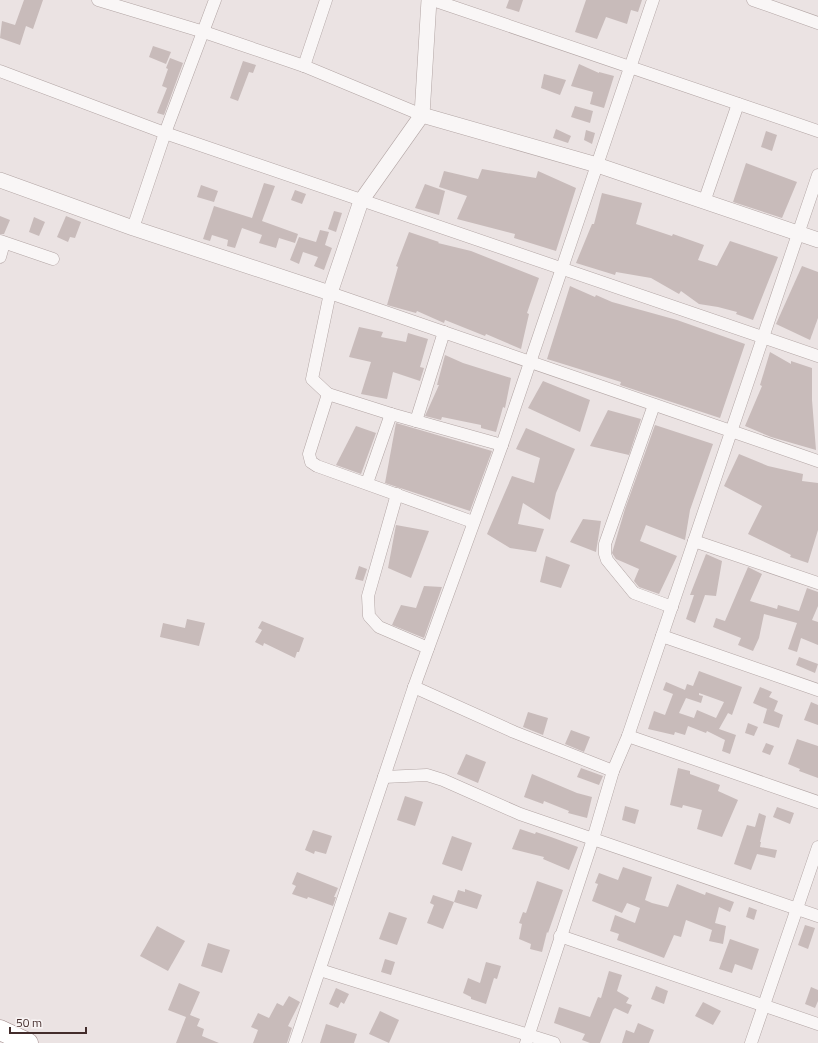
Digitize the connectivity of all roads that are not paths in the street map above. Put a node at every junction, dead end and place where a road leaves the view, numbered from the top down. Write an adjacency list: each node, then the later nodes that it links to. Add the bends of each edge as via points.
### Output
1 (98, 0): 9 (street)
2 (215, 0): 9 (street)
3 (326, 0): 10 (street)
4 (429, 0): 14 (street)
5 (433, 0): 11 (street)
6 (653, 0): 11 (street)
7 (753, 0): 8 (street)
8 (818, 23)
9 (204, 32): 10 (street); 16 (street)
10 (304, 66): 14 (street)
11 (630, 67): 13 (street); 17 (street)
12 (0, 71): 16 (street)
13 (738, 104): 15 (street); 21 (street)
14 (422, 116): 17 (street); 20 (street)
15 (818, 131)
16 (165, 133): 20 (street); 22 (street)
17 (597, 165): 21 (street); 28 (street)
18 (818, 175): 23 (street)
19 (0, 180): 22 (street)
20 (361, 201): 28 (street); 29 (street)
21 (704, 202): 23 (street)
22 (133, 228): 29 (street)
23 (798, 234): 24 (street); 31 (street)
24 (818, 240)
25 (2, 242): 26 (street); 27 (street)
26 (0, 257)
27 (53, 259)
28 (562, 269): 31 (street); 33 (street)
29 (330, 293): 30 (street); 34 (street, via 312,379)
30 (444, 332): 33 (street); 37 (street)
31 (763, 338): 32 (street); 38 (street)
32 (818, 356)
33 (530, 362): 35 (street); 39 (street)
34 (328, 394): 36 (street); 41 (street, via 309,454 312,462 316,466)
35 (654, 405): 38 (street); 46 (street, via 605,544 605,554 634,593)
36 (391, 414): 37 (street); 41 (street)
37 (416, 421): 39 (street)
38 (731, 431): 40 (street); 44 (street)
39 (502, 445): 43 (street)
40 (818, 461)
41 (367, 483): 42 (street)
42 (397, 494): 43 (street); 48 (street, via 368,596 369,616 379,627)
43 (473, 522): 48 (street)
44 (694, 541): 45 (street); 46 (street)
45 (818, 583)
46 (672, 607): 47 (street)
47 (662, 636): 50 (street); 51 (street)
48 (428, 648): 49 (street)
49 (414, 687): 52 (street, via 514,732); 53 (street)
50 (818, 690)
51 (628, 736): 52 (street); 54 (street)
52 (613, 771): 55 (street)
53 (384, 777): 55 (street, via 427,775 478,794 520,814); 60 (street)
54 (818, 802)
55 (593, 839): 57 (street); 59 (street)
56 (818, 847): 57 (street)
57 (797, 908): 58 (street); 61 (street)
58 (818, 916)
59 (560, 936): 61 (street); 64 (street)
60 (320, 970): 64 (street); 66 (street)
61 (764, 1006): 62 (street); 68 (street)
62 (818, 1024)
63 (0, 1030): 65 (highway)
64 (528, 1039): 67 (street)
65 (27, 1042)
66 (295, 1043)
67 (554, 1043)
68 (751, 1043)

